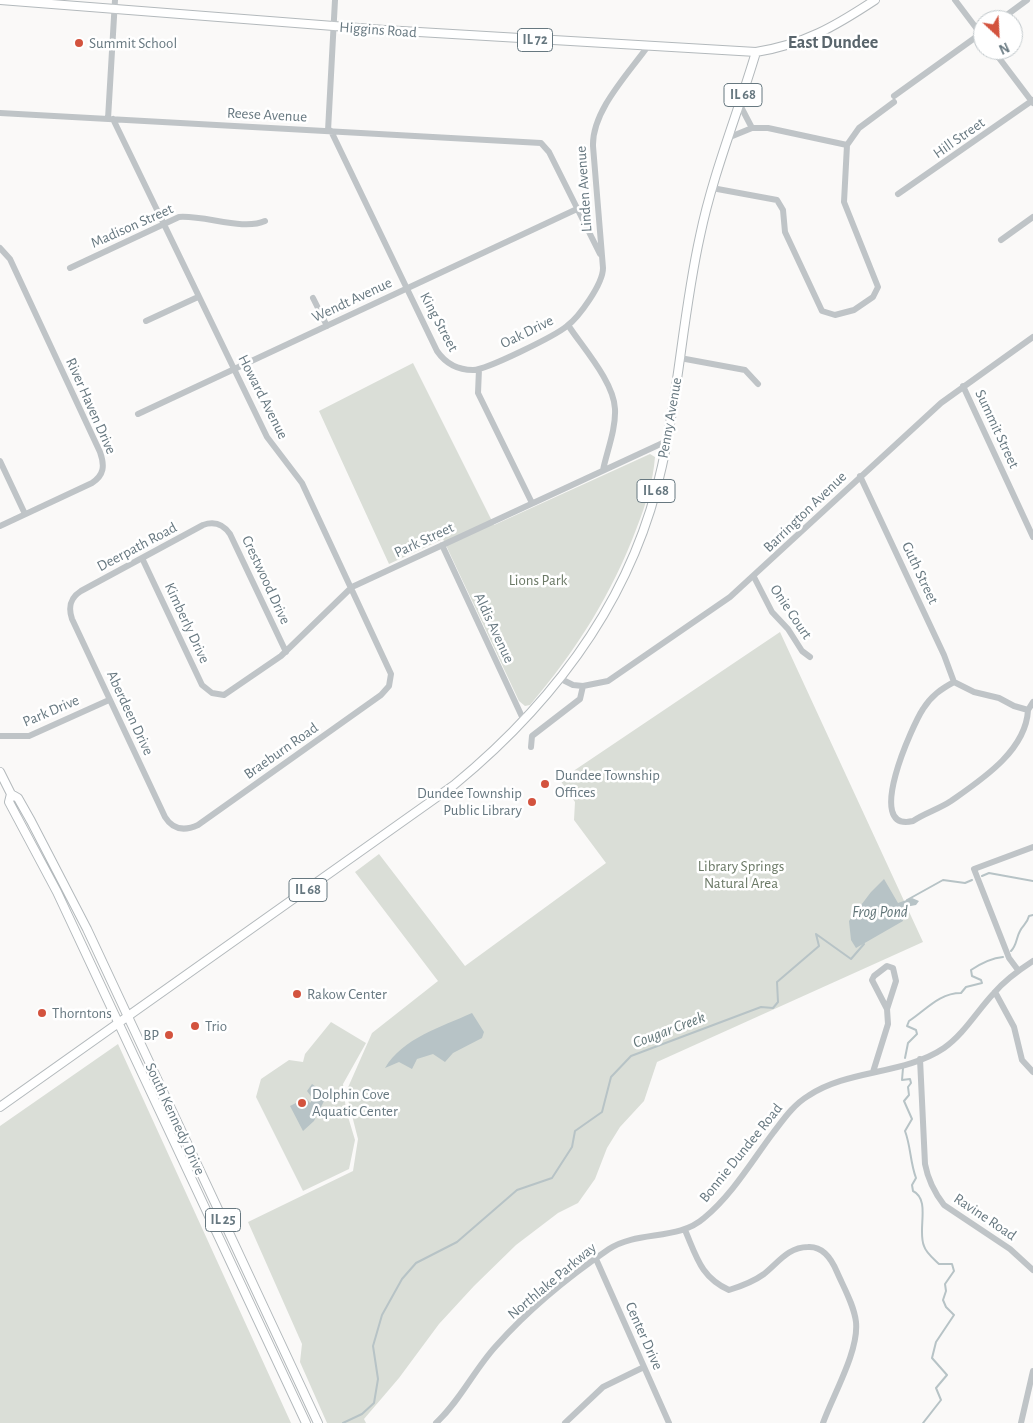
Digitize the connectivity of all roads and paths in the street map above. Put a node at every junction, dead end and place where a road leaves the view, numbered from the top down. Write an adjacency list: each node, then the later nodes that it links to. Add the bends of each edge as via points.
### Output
1 (0, 0): 6 (main road, Higgins Road / IL 72)
2 (335, 0): 9 (street, King Street)
3 (875, 0): 12 (main road, IL 72, via 819,35 794,45)
4 (955, 0): 8 (street)
5 (1027, 0): 7 (street)
6 (114, 4): 9 (main road, Higgins Road / IL 72); 17 (street, Howard Avenue)
7 (1014, 10)
8 (973, 23)
9 (333, 27): 11 (main road, Higgins Road / IL 72); 19 (street, King Street)
10 (973, 41): 21 (street, via 894,99 859,128)
11 (648, 46): 12 (main road, Higgins Road / IL 72); 30 (street, Linden Avenue, via 601,112 594,129)
12 (756, 52): 15 (main road, Penny Avenue / IL 68)
13 (1001, 60): 14 (street)
14 (1033, 101): 23 (street, Hill Street)
15 (740, 105): 18 (street); 20 (main road, Penny Avenue / IL 68)
16 (0, 113): 17 (street, Reese Avenue)
17 (110, 119): 19 (street, Reese Avenue); 27 (street, Howard Avenue)
18 (752, 128): 20 (street); 21 (street, via 781,130)
19 (329, 131): 24 (street, Reese Avenue, via 542,143); 32 (street, King Street)
20 (730, 137): 22 (main road, Penny Avenue / IL 68)
21 (847, 145): 22 (street, via 844,202 878,287 871,299 849,312 832,315 819,308 784,230 783,210 778,201)
22 (712, 188): 39 (main road, Penny Avenue / IL 68, via 699,236)
23 (898, 194)
24 (576, 209): 30 (street); 32 (street, Wendt Avenue)
25 (1033, 217): 28 (street)
26 (265, 221): 27 (street, Madison Street, via 252,224 184,217)
27 (163, 223): 31 (street, Madison Street); 33 (street, Howard Avenue)
28 (1000, 240)
29 (0, 248): 50 (street, River Haven Drive, via 10,259 104,463 100,475 92,483)
30 (601, 257): 36 (street, Oak Drive, via 599,284)
31 (70, 268)
32 (407, 288): 37 (street, Wendt Avenue); 41 (street, King Street, via 444,360 456,368)
33 (198, 297): 35 (street); 40 (street, Howard Avenue)
34 (313, 298): 37 (street)
35 (146, 321)
36 (568, 325): 41 (street, Oak Drive); 47 (street, via 605,380 614,403 614,422)
37 (327, 326): 40 (street, Wendt Avenue)
38 (1033, 337): 43 (street, Barrington Avenue)
39 (680, 358): 42 (street, via 745,370); 45 (main road, Penny Avenue / IL 68)
40 (234, 369): 44 (street, Wendt Avenue); 57 (street, Howard Avenue, via 272,444 302,483)
41 (479, 369): 49 (street, via 478,393)
42 (758, 384)
43 (963, 386): 48 (street, Barrington Avenue); 53 (street, Summit Street)
44 (138, 414)
45 (667, 441): 47 (street, Park Street); 61 (main road, Penny Avenue / IL 68, via 652,506 629,567)
46 (0, 460): 50 (street)
47 (603, 470): 49 (street, Park Street)
48 (860, 476): 56 (street, Barrington Avenue); 62 (street, Guth Street)
49 (532, 503): 54 (street, Park Street)
50 (25, 514): 52 (street, River Haven Drive)
51 (218, 524): 55 (street, Deerpath Road, via 203,525); 59 (street, Crestwood Drive, via 230,534)
52 (0, 526)
53 (1033, 538)
54 (442, 545): 57 (street, Park Street); 69 (street, Aldis Avenue)
55 (142, 558): 58 (street, Deerpath Road, via 81,591); 65 (street, Kimberly Drive, via 202,685)
56 (754, 578): 60 (street, Onie Court, via 772,612); 64 (street, Barrington Avenue, via 614,678)
57 (352, 588): 59 (street, Park Street); 63 (street, Howard Avenue, via 390,668)
58 (71, 601): 66 (street, Aberdeen Drive, via 72,619)
59 (286, 652): 65 (street, Park Street, via 232,691 224,695)
60 (810, 657)
61 (561, 679): 64 (street); 69 (main road, Penny Avenue / IL 68)
62 (954, 682): 68 (street); 68 (street, via 935,693 922,710 895,773 890,803 893,815 900,820 913,821 950,802 995,766 1024,731)
63 (391, 683): 74 (street, Braeburn Road, via 382,695 198,825)
64 (583, 686): 71 (street, via 580,698 531,737)
65 (214, 694)
66 (109, 700): 70 (street, Park Drive, via 30,735); 74 (street, Aberdeen Drive, via 166,819)
67 (1033, 702): 68 (street)
68 (1028, 710)
69 (524, 721): 80 (main road, Penny Avenue / IL 68, via 454,785)
70 (0, 736)
71 (531, 747)
72 (0, 772): 73 (main road, South Kennedy Drive / IL 25)
73 (11, 794): 80 (main road, South Kennedy Drive / IL 25, via 18,798 52,860); 81 (main road, South Kennedy Drive / IL 25, via 9,802 57,892)
74 (179, 828)
75 (1033, 847): 77 (street, via 974,869 1006,950)
76 (1033, 961): 77 (street, Bonnie Dundee Road)
77 (1018, 970): 78 (street, Bonnie Dundee Road)
78 (995, 992): 82 (street, Bonnie Dundee Road, via 955,1039 938,1052); 84 (street, via 1014,1027 1022,1060)
79 (887, 1010): 79 (street, via 872,980 887,966 893,968 896,975); 83 (street, via 888,1024)
80 (128, 1017): 81 (main road, IL 68); 93 (main road, South Kennedy Drive / IL 25)
81 (118, 1024): 85 (main road, IL 68); 92 (main road, South Kennedy Drive / IL 25)
82 (920, 1059): 83 (street, Bonnie Dundee Road); 89 (street, Ravine Road, via 925,1164 936,1195 944,1205 1010,1249)
83 (873, 1072): 86 (street, Bonnie Dundee Road, via 828,1085 806,1097 782,1120 714,1209 698,1224)
84 (1033, 1072)
85 (0, 1107)
86 (685, 1230): 87 (street, Bonnie Dundee Road); 97 (street, via 701,1266 714,1283 729,1290 765,1273 785,1255 808,1247 818,1249 832,1261 853,1308 856,1337)
87 (635, 1239): 88 (street, Northlake Parkway, via 622,1242)
88 (596, 1259): 90 (street, Center Drive); 94 (street, Northlake Parkway, via 532,1309 496,1347)
89 (1033, 1270)
90 (644, 1367): 95 (street, via 603,1387); 96 (street, Center Drive)
91 (1033, 1371): 98 (street)
92 (306, 1423)
93 (318, 1423)
94 (436, 1423)
95 (565, 1423)
96 (669, 1423)
97 (823, 1423)
98 (1021, 1423)

